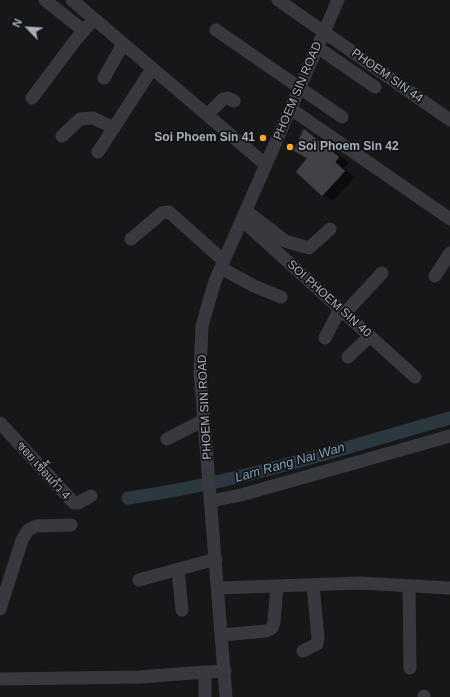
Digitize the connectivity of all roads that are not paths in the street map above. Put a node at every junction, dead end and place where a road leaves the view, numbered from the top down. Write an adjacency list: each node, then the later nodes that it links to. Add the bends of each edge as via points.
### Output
1 (45, 0): 7 (street)
2 (72, 0): 5 (street)
3 (278, 0): 8 (street, PHOEM SIN 44)
4 (338, 0): 8 (street, PHOEM SIN ROAD)
5 (94, 19): 7 (street); 9 (street)
6 (216, 30): 14 (street)
7 (84, 31): 15 (street)
8 (324, 31): 10 (street, PHOEM SIN ROAD); 20 (street, PHOEM SIN 44)
9 (123, 44): 11 (street); 12 (street)
10 (317, 46): 13 (street); 14 (street, PHOEM SIN ROAD)
11 (152, 69): 18 (street); 21 (street)
12 (104, 78)
13 (375, 87)
14 (299, 88): 17 (street, PHOEM SIN ROAD); 19 (street)
15 (32, 98)
16 (234, 101): 18 (street, via 223,99)
17 (291, 109): 24 (street, PHOEM SIN ROAD); 26 (street)
18 (207, 115): 24 (street)
19 (342, 117)
20 (450, 120)
21 (114, 128): 22 (street, via 93,118 80,119); 23 (street)
22 (62, 136)
23 (98, 152)
24 (266, 165): 25 (street, PHOEM SIN ROAD)
25 (244, 215): 27 (street, via 285,241 309,248); 30 (street, PHOEM SIN ROAD); 34 (street, SOI PHOEM SIN 40)
26 (450, 219)
27 (330, 229)
28 (131, 239): 30 (street, via 162,213 169,212)
29 (450, 253): 32 (street)
30 (223, 264): 33 (street, via 254,286); 39 (street, PHOEM SIN ROAD, via 202,326 200,371)
31 (382, 273): 34 (street)
32 (435, 276)
33 (281, 296)
34 (342, 311): 35 (street, SOI PHOEM SIN 40); 36 (street)
35 (370, 336): 37 (street); 38 (street, SOI PHOEM SIN 40)
36 (325, 338)
37 (348, 357)
38 (415, 377)
39 (204, 420): 42 (street); 43 (street, PHOEM SIN ROAD)
40 (0, 423): 44 (street, ซอย เชื้อแก้ว 4, via 74,503)
41 (450, 436): 43 (street, via 241,495)
42 (167, 439)
43 (210, 489): 46 (street, PHOEM SIN ROAD)
44 (92, 496)
45 (71, 525): 54 (street, via 36,526 28,530 22,540)
46 (216, 559): 47 (street); 52 (street, PHOEM SIN ROAD)
47 (178, 569): 48 (street); 55 (street)
48 (139, 580)
49 (314, 585): 50 (street); 51 (street, via 359,583); 57 (street, via 318,638 317,644)
50 (277, 586): 52 (street); 56 (street, via 272,628 266,631)
51 (409, 586): 53 (street); 58 (street)
52 (218, 588): 56 (street, PHOEM SIN ROAD)
53 (450, 588)
54 (0, 609)
55 (182, 610)
56 (222, 635): 60 (street, PHOEM SIN ROAD)
57 (303, 651)
58 (410, 668)
59 (205, 672): 60 (street); 61 (street, via 140,677); 62 (street)
60 (225, 672): 63 (street, PHOEM SIN ROAD)
61 (0, 679)
62 (205, 697)
63 (226, 697)

